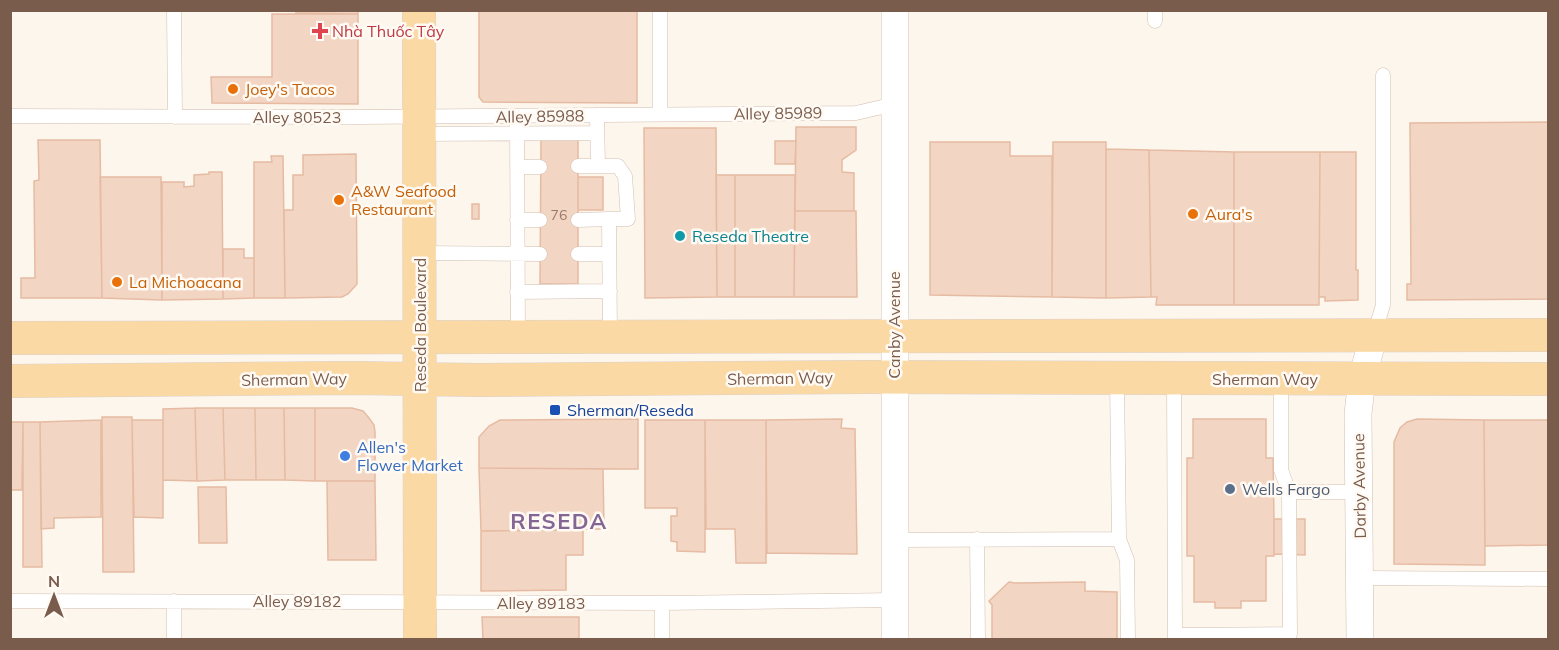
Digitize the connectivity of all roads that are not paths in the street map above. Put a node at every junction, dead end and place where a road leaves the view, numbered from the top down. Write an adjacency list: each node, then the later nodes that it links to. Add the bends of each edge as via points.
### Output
1 (174, 10): 11 (lane)
2 (419, 10): 12 (main road, Reseda Boulevard)
3 (660, 10): 7 (lane)
4 (895, 10): 6 (street, Canby Avenue)
5 (1383, 75): 31 (lane, via 1383,305)
6 (895, 104): 7 (lane, Alley 85989, via 856,112); 30 (street, Canby Avenue)
7 (660, 114): 8 (lane, Alley 85988)
8 (597, 115): 10 (lane, Alley 85988); 14 (lane)
9 (10, 116): 11 (lane, Alley 80523)
10 (517, 116): 12 (lane, Alley 85988); 13 (lane)
11 (175, 117): 12 (lane, Alley 80523)
12 (419, 125): 13 (lane); 23 (main road, Reseda Boulevard)
13 (517, 132): 14 (lane); 17 (lane)
14 (597, 132): 16 (lane)
15 (578, 166): 16 (lane)
16 (598, 166): 19 (lane, via 618,166 625,176 628,219)
17 (517, 167): 18 (lane); 20 (lane)
18 (540, 167)
19 (609, 219): 22 (lane); 27 (lane)
20 (517, 220): 21 (lane); 24 (lane)
21 (540, 220)
22 (578, 220)
23 (420, 253): 24 (lane); 33 (main road, Reseda Boulevard)
24 (517, 253): 25 (lane); 29 (lane)
25 (540, 254)
26 (578, 254): 27 (lane)
27 (609, 254): 28 (lane)
28 (609, 291): 29 (lane); 35 (lane)
29 (517, 292): 34 (lane)
30 (894, 335): 31 (main road); 35 (main road); 37 (street, Canby Avenue)
31 (1374, 335): 32 (main road); 38 (street, Darby Avenue)
32 (1548, 335)
33 (420, 336): 34 (main road); 36 (main road); 43 (main road, Reseda Boulevard)
34 (518, 336): 35 (main road)
35 (609, 336)
36 (10, 338)
37 (894, 377): 39 (main road, Sherman Way); 43 (main road, Sherman Way); 49 (street, Canby Avenue)
38 (1362, 378): 41 (main road, Sherman Way); 42 (main road, Sherman Way); 46 (street, Darby Avenue, via 1358,414)
39 (1117, 379): 40 (main road, Sherman Way); 48 (lane)
40 (1174, 379): 41 (main road, Sherman Way); 57 (lane)
41 (1281, 379): 45 (lane, via 1281,470)
42 (1548, 379)
43 (420, 380): 44 (main road, Sherman Way); 55 (main road, Reseda Boulevard)
44 (10, 381)
45 (1289, 492): 46 (lane); 58 (lane)
46 (1359, 492): 50 (street, Darby Avenue)
47 (977, 539): 48 (lane); 49 (lane); 63 (lane)
48 (1119, 539): 64 (lane, via 1127,560)
49 (896, 540): 52 (street, Canby Avenue)
50 (1360, 579): 51 (lane); 65 (street, Darby Avenue)
51 (1548, 579)
52 (895, 600): 56 (lane, Alley 89183); 62 (street, Canby Avenue)
53 (10, 601): 54 (lane, Alley 89182)
54 (174, 601): 55 (lane, Alley 89182); 59 (lane)
55 (420, 602): 56 (lane, Alley 89183); 60 (main road, Reseda Boulevard)
56 (662, 603): 61 (lane)
57 (1175, 637): 58 (lane)
58 (1290, 637)
59 (174, 639)
60 (420, 639)
61 (662, 639)
62 (895, 639)
63 (978, 639)
64 (1128, 639)
65 (1360, 639)

